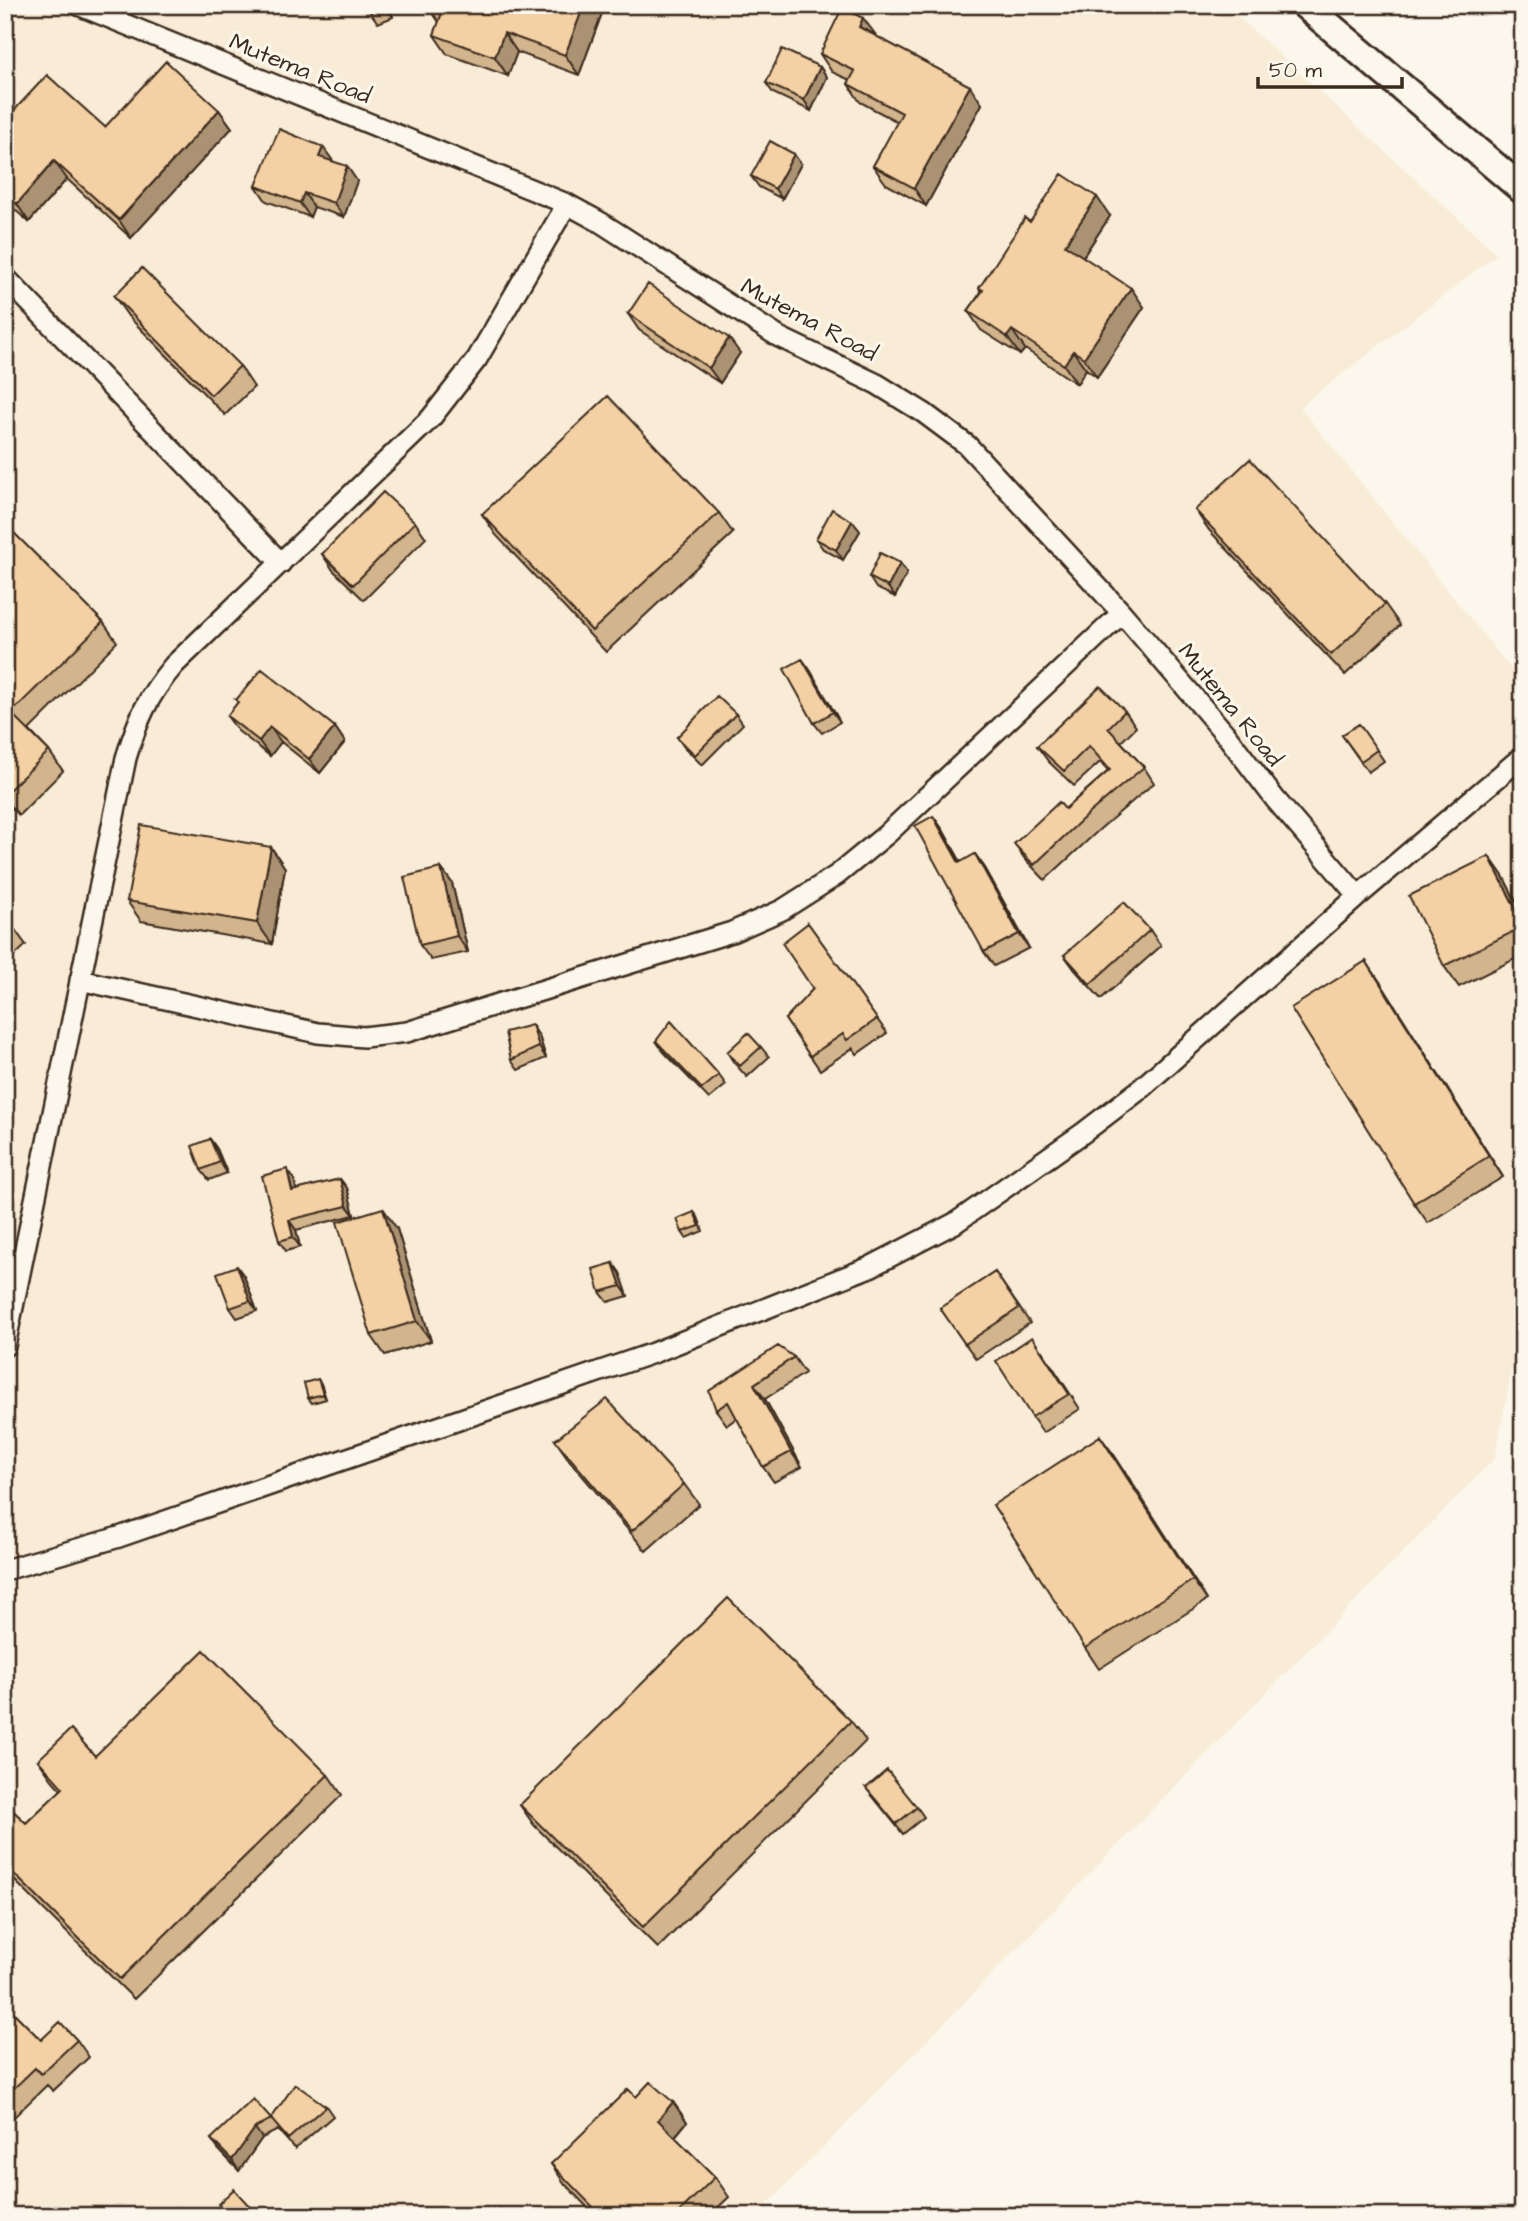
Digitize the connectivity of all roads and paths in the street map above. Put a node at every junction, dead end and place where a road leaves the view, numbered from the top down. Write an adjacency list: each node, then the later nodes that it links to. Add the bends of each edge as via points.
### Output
1 (78, 5): 4 (street, Mutema Road)
2 (1305, 5): 3 (main road)
3 (1523, 190)
4 (567, 204): 6 (street, via 477,359 453,391 408,443); 7 (street, Mutema Road, via 779,337 877,384 924,413 967,445)
5 (5, 277): 6 (street)
6 (281, 563): 10 (street, via 174,665 139,718 126,758)
7 (1122, 613): 9 (street, Mutema Road); 10 (street, via 857,859 782,910 732,932 407,1032 364,1037 318,1032)
8 (1523, 756): 9 (street)
9 (1358, 896): 12 (street, via 1111,1112 955,1223 870,1267 653,1353 119,1537)
10 (80, 980): 11 (street)
11 (5, 1346)
12 (5, 1570)

